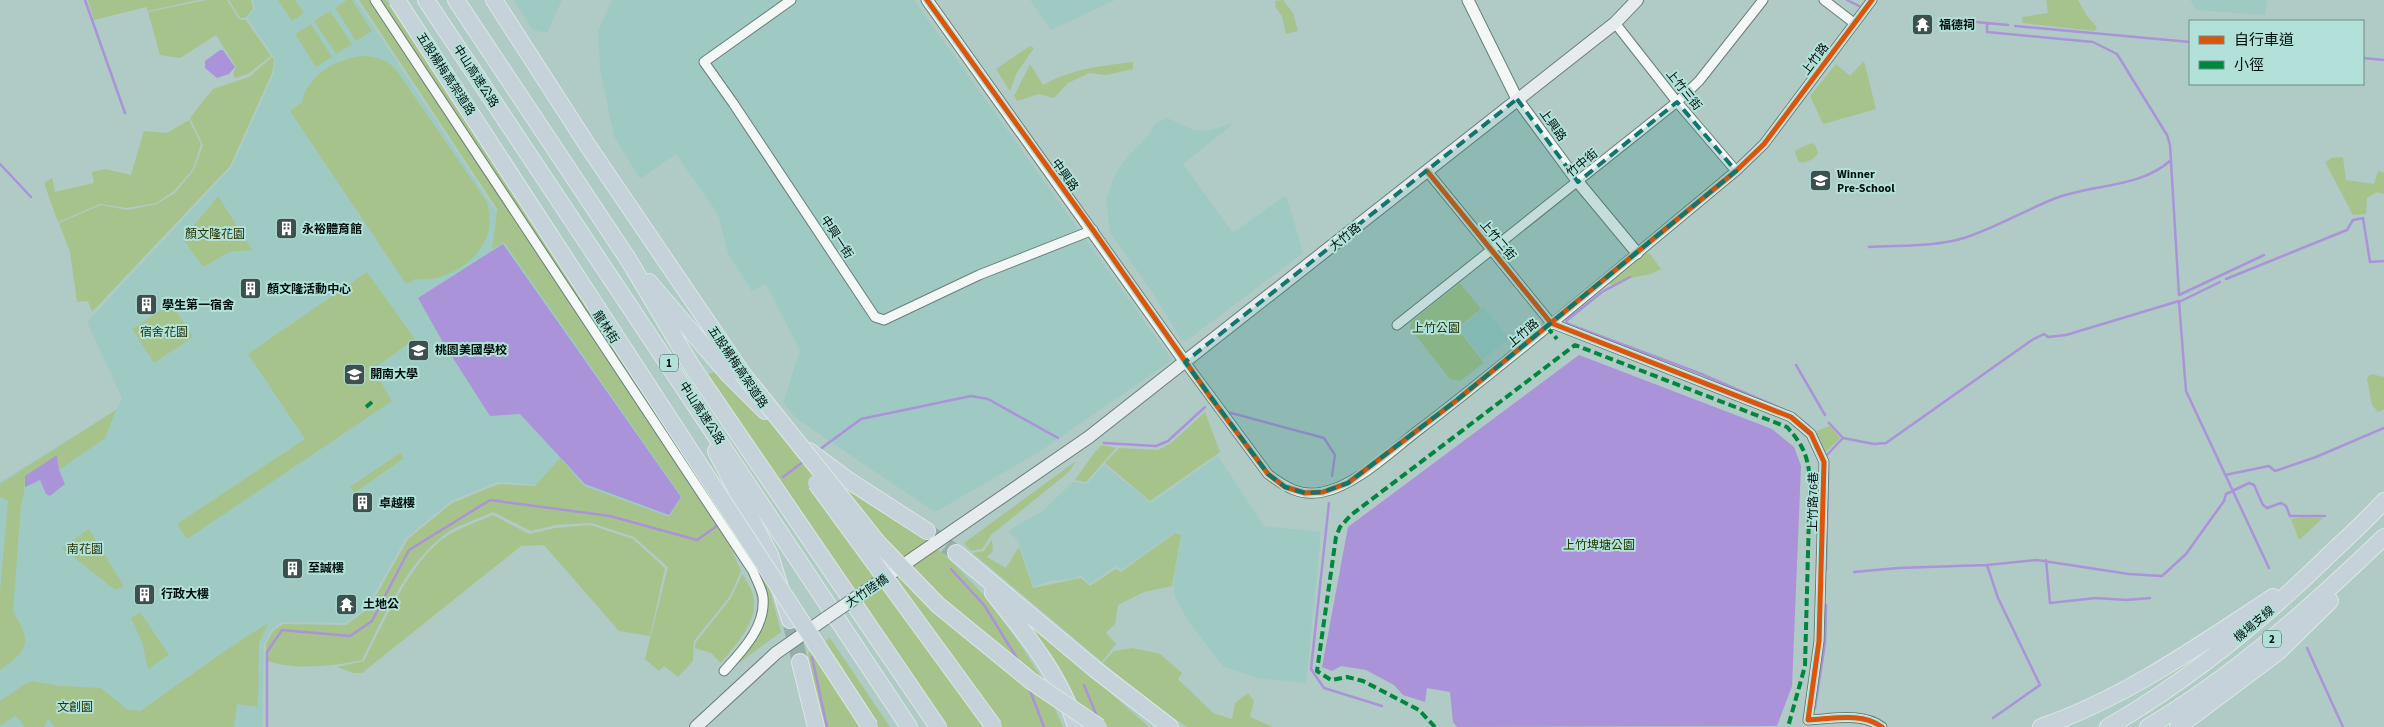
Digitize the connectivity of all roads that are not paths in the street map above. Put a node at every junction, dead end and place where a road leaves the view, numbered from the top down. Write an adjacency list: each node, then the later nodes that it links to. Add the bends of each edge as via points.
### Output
1 (375, 0): 38 (street, 龍林街, via 753,571 763,596 761,620 743,650)
2 (397, 0): 41 (highway, 五股楊梅高架道路 / 1, bridge)
3 (426, 0): 28 (highway, 中山高速公路 / 1)
4 (456, 0): 23 (highway, 中山高速公路 / 1)
5 (494, 0): 27 (highway, 五股楊梅高架道路, via 588,146)
6 (791, 0): 20 (street, 中興一街, via 704,62 875,318 884,320 979,275)
7 (927, 0): 20 (street, 中興路)
8 (1468, 0): 15 (street, 上興路)
9 (1636, 0): 13 (main road, 大竹路)
10 (1763, 0): 16 (street, 竹中街, via 1699,81)
11 (1824, 0): 14 (street)
12 (1872, 0): 14 (street, 上竹路)
13 (1614, 23): 15 (main road, 大竹路); 16 (street, 上竹三街)
14 (1854, 23): 18 (street, 上竹路, via 1764,144)
15 (1517, 99): 17 (main road, 大竹路); 19 (street, 上興路)
16 (1677, 102): 18 (street, 上竹三街); 19 (street, 竹中街)
17 (1427, 171): 21 (street, 上竹二街); 26 (main road, 大竹路)
18 (1736, 171): 22 (street, 上竹路)
19 (1578, 182): 21 (street, 竹中街); 22 (street, 上興路)
20 (1093, 230): 26 (street, 中興路)
21 (1492, 249): 24 (street, 上竹二街); 25 (street, 竹中街)
22 (1637, 252): 24 (street, 上竹路)
23 (628, 259): 31 (highway, via 728,374 811,453); 43 (highway, 中山高速公路 / 1, via 691,365)
24 (1552, 323): 26 (street, 上竹路, via 1348,484 1323,492 1305,493 1285,487 1268,474); 48 (street, 上竹路76巷, via 1791,417 1811,434 1824,462 1820,642 1808,720 1857,717 1872,720)
25 (1398, 325)
26 (1185, 362): 29 (main road, 大竹路)
27 (742, 373): 44 (highway, 五股楊梅高架道路, bridge, via 814,479); 46 (highway, bridge, via 878,543 938,605 1031,682)
28 (679, 378): 36 (highway, via 770,555); 42 (highway, 中山高速公路 / 1)
29 (1047, 466): 39 (main road, 大竹陸橋, bridge, via 770,658)
30 (2384, 501): 35 (highway, 機場支線 / 2)
31 (927, 531)
32 (2384, 538): 51 (highway, 機場支線 / 2, via 2279,634); 52 (highway, via 2336,596 2298,634 2240,683)
33 (956, 553): 34 (highway)
34 (972, 565): 45 (highway, via 1044,662 1072,711); 47 (highway, via 1096,670)
35 (2313, 571): 49 (highway, via 2184,655 2091,706); 50 (highway, 機場支線 / 2, via 2207,663)
36 (790, 620)
37 (800, 662): 40 (highway)
38 (724, 671)
39 (696, 727)
40 (816, 727)
41 (870, 727)
42 (909, 727)
43 (938, 727)
44 (994, 727)
45 (1076, 727)
46 (1099, 727)
47 (1170, 727)
48 (1882, 727)
49 (2041, 727)
50 (2108, 727)
51 (2148, 727)
52 (2178, 727)

